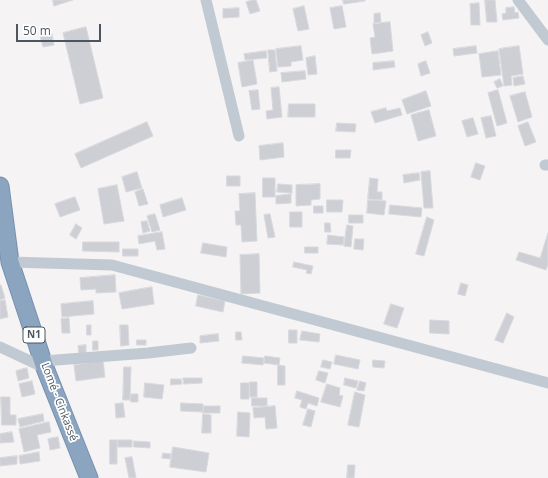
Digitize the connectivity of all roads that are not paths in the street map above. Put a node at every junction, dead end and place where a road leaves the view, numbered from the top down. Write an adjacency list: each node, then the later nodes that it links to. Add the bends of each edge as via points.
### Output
1 (206, 0): 4 (street)
2 (518, 0): 3 (street)
3 (548, 40)
4 (239, 136)
5 (0, 186): 6 (highway, Lomé - Cinkassé / N1)
6 (10, 262): 9 (highway, Lomé - Cinkassé / N1); 10 (street, via 112,265)
7 (0, 347): 9 (street)
8 (191, 348): 9 (street)
9 (44, 365): 11 (highway, Lomé - Cinkassé / N1)
10 (548, 383)
11 (89, 478)

